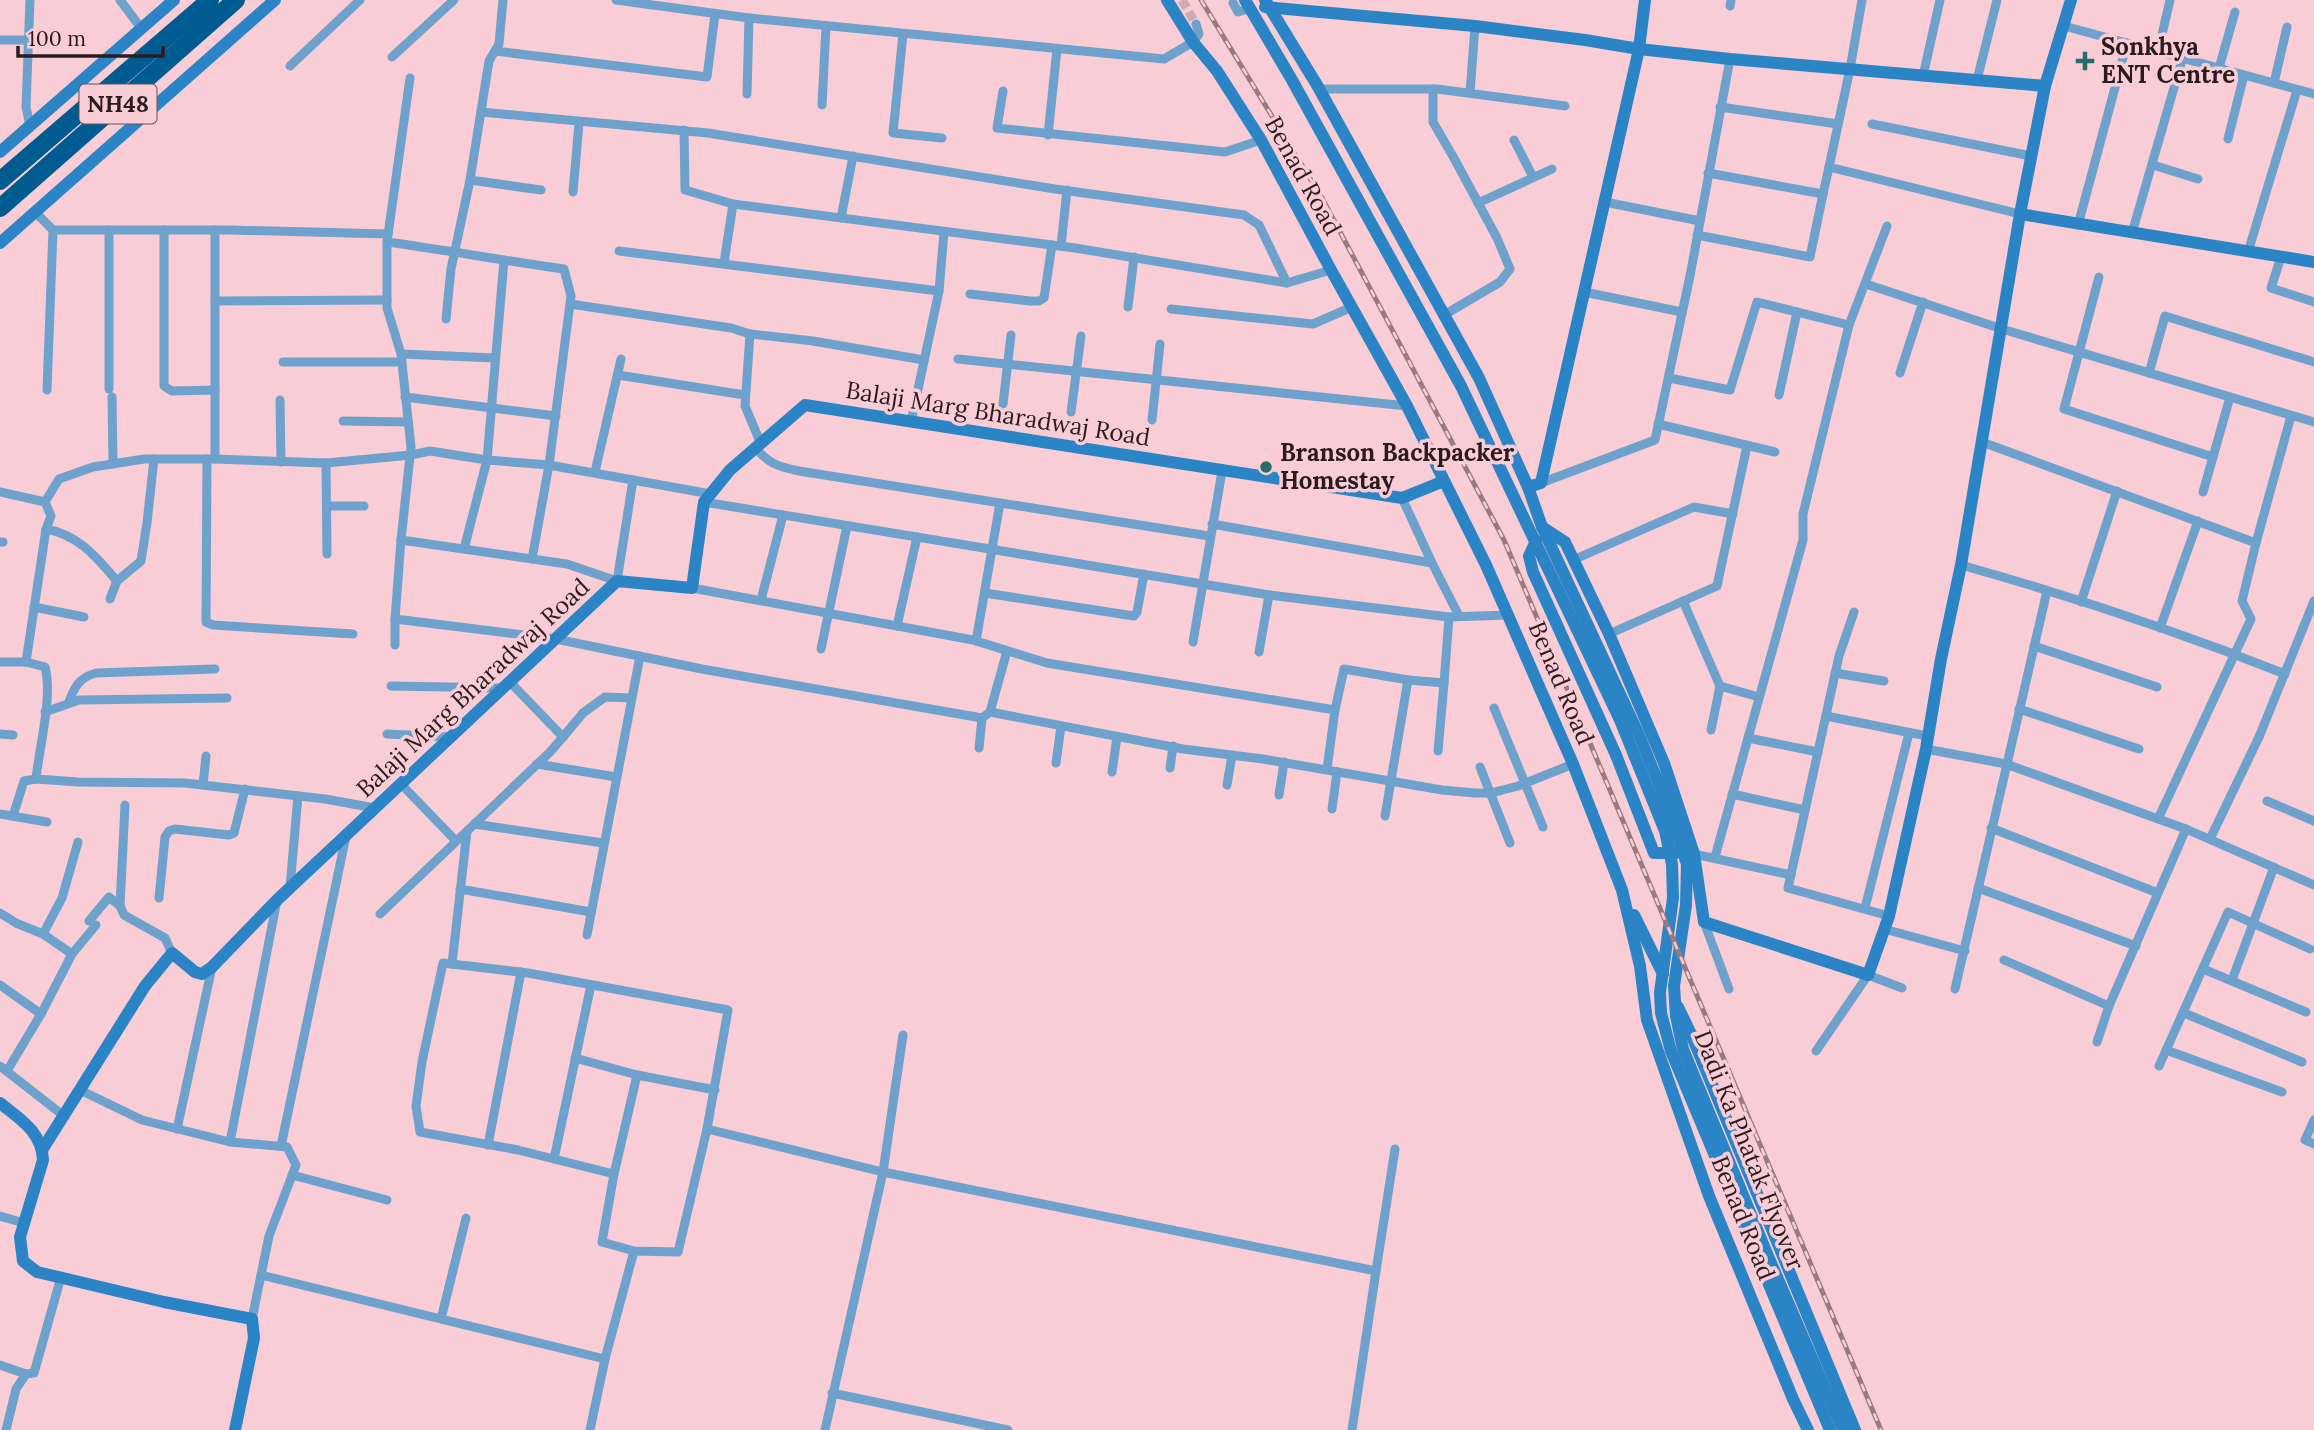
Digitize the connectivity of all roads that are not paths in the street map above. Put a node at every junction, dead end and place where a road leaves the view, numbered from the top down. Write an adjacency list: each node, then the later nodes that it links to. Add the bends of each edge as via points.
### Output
1 (30, 0): 31 (street)
2 (120, 0): 28 (street)
3 (174, 0): 28 (street)
4 (210, 0): 81 (highway, NH48)
5 (236, 0): 89 (highway, NH48)
6 (275, 0): 90 (street)
7 (360, 0): 41 (street)
8 (454, 0): 38 (street)
9 (503, 0): 36 (street)
10 (616, 0): 21 (street)
11 (1167, 0): 32 (street, Benad Road)
12 (1645, 0): 35 (street)
13 (1862, 0): 43 (street)
14 (1940, 0): 45 (street)
15 (1997, 0): 47 (street)
16 (2071, 0): 26 (street)
17 (2170, 0): 37 (street)
18 (1268, 3): 19 (street); 25 (street); 50 (street, Dadi Ka Phatak Flyover)
19 (1243, 4): 210 (street, Dadi Ka Phatak Flyover, via 1461,386)
20 (2235, 12): 42 (street)
21 (715, 14): 22 (street); 36 (street, via 707,77)
22 (749, 18): 24 (street); 55 (street)
23 (1196, 24): 32 (street, via 1199,34)
24 (826, 26): 29 (street); 57 (street)
25 (1475, 26): 35 (street); 54 (street)
26 (2064, 26): 33 (street); 49 (street)
27 (2287, 27): 48 (street)
28 (141, 28): 64 (street)
29 (903, 34): 34 (street); 67 (street, via 893,132)
30 (0, 40): 31 (street)
31 (29, 40): 64 (street, via 26,107)
32 (1193, 42): 34 (street, via 1164,59); 68 (street, Benad Road)
33 (2127, 43): 37 (street); 94 (street)
34 (1057, 49): 66 (street)
35 (1639, 49): 39 (street); 86 (street)
36 (495, 51): 60 (street, via 489,61)
37 (2158, 52): 40 (street)
38 (392, 57)
39 (1730, 59): 43 (street); 59 (street)
40 (2182, 60): 42 (street); 74 (street)
41 (290, 66)
42 (2219, 68): 44 (street)
43 (1850, 69): 45 (street); 62 (street)
44 (2244, 75): 48 (street); 70 (street)
45 (1923, 76): 47 (street)
46 (410, 78): 103 (street)
47 (1976, 80): 49 (street)
48 (2274, 83): 52 (street)
49 (2045, 86): 73 (street)
50 (1319, 89): 51 (street); 131 (street, Dadi Ka Phatak Flyover)
51 (1433, 89): 54 (street); 87 (street, via 1433,122)
52 (2297, 90): 56 (street); 108 (street)
53 (1003, 91): 66 (street, via 998,128)
54 (1470, 93): 58 (street)
55 (747, 94)
56 (2314, 94)
57 (822, 104)
58 (1565, 106)
59 (1720, 107): 62 (street); 77 (street)
60 (481, 112): 61 (street); 80 (street)
61 (579, 123): 65 (street); 84 (street)
62 (1838, 124): 75 (street)
63 (1872, 124): 73 (street)
64 (30, 126): 71 (street)
65 (684, 130): 72 (street); 88 (street, via 685,190)
66 (1048, 135): 68 (street, via 1225,152)
67 (942, 138)
68 (1261, 139): 114 (street, Benad Road)
69 (1514, 139): 78 (street)
70 (2228, 139)
71 (0, 152)
72 (853, 156): 83 (street); 92 (street)
73 (2031, 156): 91 (street)
74 (2153, 166): 79 (street); 101 (street)
75 (1829, 167): 85 (street); 91 (street)
76 (1552, 169): 78 (street)
77 (1708, 173): 85 (street); 93 (street)
78 (1533, 177): 87 (street)
79 (2198, 179)
80 (470, 180): 82 (street); 106 (street)
81 (0, 181)
82 (541, 190)
83 (1067, 190): 105 (street); 116 (street, via 1244,215 1259,225)
84 (573, 192)
85 (1823, 194): 102 (street, via 1810,257)
86 (1605, 202): 93 (street); 119 (street)
87 (1478, 203): 131 (street, via 1510,269 1500,282)
88 (733, 204): 92 (street); 113 (street)
89 (0, 208)
90 (34, 212): 96 (street); 104 (street)
91 (2020, 214): 94 (street); 134 (street)
92 (841, 218): 100 (street)
93 (1700, 220): 102 (street)
94 (2078, 225): 101 (street)
95 (1887, 226): 117 (street)
96 (53, 230): 97 (street); 154 (street)
97 (109, 230): 98 (street); 184 (street)
98 (164, 230): 99 (street); 155 (street, via 164,386)
99 (215, 230): 103 (street); 122 (street)
100 (944, 232): 105 (street); 118 (street)
101 (2132, 233): 108 (street)
102 (1697, 235): 129 (street)
103 (387, 238): 106 (street); 121 (street)
104 (0, 243)
105 (1056, 246): 109 (street); 120 (street, via 1044,299)
106 (455, 251): 111 (street); 132 (street)
107 (619, 251): 113 (street)
108 (2248, 252): 110 (street)
109 (1134, 257): 116 (street); 126 (street)
110 (2281, 257): 112 (street); 124 (street, via 2271,288)
111 (504, 260): 125 (street, via 564,269); 141 (street)
112 (2314, 262)
113 (724, 263): 118 (street)
114 (1331, 270): 116 (street); 127 (street, Benad Road)
115 (2099, 277): 139 (street)
116 (1287, 283)
117 (1866, 284): 123 (street); 133 (street)
118 (939, 291): 144 (street)
119 (1584, 292): 129 (street); 190 (street)
120 (970, 295)
121 (387, 300): 122 (street); 140 (street)
122 (215, 301): 155 (street)
123 (1923, 302): 134 (street); 149 (street)
124 (2314, 302)
125 (570, 304): 135 (street); 165 (street)
126 (1128, 307)
127 (1352, 307): 128 (street, via 1313,324); 162 (street, Benad Road)
128 (1171, 309)
129 (1682, 312): 152 (street)
130 (1797, 312): 133 (street); 152 (street, via 1757,302 1730,390); 157 (street)
131 (1444, 315): 190 (street, Dadi Ka Phatak Flyover)
132 (446, 319)
133 (1849, 325): 265 (street, via 1803,514 1803,540)
134 (2002, 329): 139 (street); 173 (street)
135 (750, 334): 144 (street); 156 (street)
136 (1011, 335): 147 (street)
137 (1081, 336): 148 (street)
138 (1160, 344): 153 (street)
139 (2079, 352): 150 (street); 178 (street, via 2064,409)
140 (401, 358): 141 (street); 145 (street); 158 (street)
141 (495, 358): 163 (street)
142 (621, 359): 151 (street)
143 (958, 359): 147 (street)
144 (924, 360): 170 (street)
145 (283, 362)
146 (2314, 362): 150 (street, via 2165,316)
147 (1008, 365): 148 (street); 161 (street)
148 (1076, 372): 153 (street); 164 (street)
149 (1900, 373)
150 (2149, 373): 159 (street)
151 (618, 375): 156 (street); 187 (street)
152 (1669, 377): 172 (street)
153 (1156, 380): 162 (street); 167 (street)
154 (47, 390)
155 (215, 390): 179 (street)
156 (745, 395): 174 (street, via 744,406)
157 (1779, 395)
158 (405, 397): 163 (street); 169 (street)
159 (2230, 397): 166 (street); 178 (street)
160 (281, 400): 182 (street)
161 (1003, 404)
162 (1407, 405): 189 (street, Benad Road)
163 (491, 407): 165 (street); 181 (street)
164 (1071, 412)
165 (556, 416): 185 (street)
166 (2291, 416): 171 (street); 211 (street)
167 (1152, 420)
168 (343, 421): 169 (street)
169 (408, 422): 177 (street)
170 (911, 422): 174 (street, Balaji Marg Bharadwaj Road, via 805,405); 186 (street, Balaji Marg Bharadwaj Road)
171 (2314, 422)
172 (1658, 424): 175 (street); 190 (street, via 1655,440)
173 (1982, 442): 191 (street); 218 (street)
174 (758, 446): 194 (street, Balaji Marg Bharadwaj Road, via 730,470); 197 (street, via 766,460 777,466)
175 (1747, 446): 176 (street); 200 (street)
176 (1775, 452)
177 (411, 456): 181 (street, via 430,451); 183 (street); 209 (street)
178 (2213, 457): 193 (street)
179 (211, 459): 180 (street); 182 (street); 241 (street, via 206,622)
180 (154, 460): 184 (street); 220 (street, via 141,561)
181 (487, 460): 185 (street); 212 (street)
182 (281, 462): 183 (street)
183 (327, 463): 198 (street)
184 (113, 464): 196 (street, via 59,479)
185 (549, 465): 187 (street); 215 (street)
186 (1222, 471): 195 (street, Balaji Marg Bharadwaj Road); 203 (street)
187 (594, 472): 188 (street)
188 (633, 480): 194 (street); 221 (street)
189 (1444, 481): 195 (street); 235 (street, Benad Road)
190 (1534, 485): 205 (street, Dadi Ka Phatak Flyover)
191 (2117, 491): 202 (street); 231 (street)
192 (0, 492): 196 (street)
193 (2203, 492)
194 (708, 498): 201 (street); 223 (street)
195 (1402, 498): 217 (street)
196 (45, 502): 206 (street, via 51,516)
197 (1000, 503): 207 (street); 213 (street)
198 (327, 506): 199 (street); 214 (street)
199 (364, 506)
200 (1732, 514): 216 (street, via 1694,507); 229 (street, via 1717,586)
201 (783, 515): 204 (street); 228 (street)
202 (2198, 522): 211 (street); 240 (street)
203 (1212, 524): 207 (street); 217 (street)
204 (847, 526): 208 (street); 234 (street)
205 (1542, 527): 216 (street, via 1564,542); 429 (street, Dadi Ka Phatak Flyover, via 1639,735 1679,838 1687,864 1686,905 1674,986 1683,1049)
206 (46, 529): 220 (street, via 89,548); 232 (street)
207 (1209, 536): 222 (street)
208 (917, 537): 213 (street); 239 (street)
209 (401, 540): 212 (street); 238 (street)
210 (1536, 541): 336 (street, via 1529,556 1533,572 1616,755 1654,853); 428 (street, Dadi Ka Phatak Flyover, via 1620,720 1665,831 1673,898 1660,992 1671,1051)
211 (2256, 543): 251 (street, via 2242,601 2250,619)
212 (464, 550): 215 (street)
213 (993, 550): 219 (street); 225 (street)
214 (327, 554)
215 (532, 559): 221 (street)
216 (1573, 560): 242 (street)
217 (1432, 563): 237 (street)
218 (1961, 565): 224 (street); 285 (street)
219 (1144, 574): 222 (street); 225 (street, via 1134,616)
220 (117, 581): 227 (street)
221 (617, 581): 223 (street, Balaji Marg Bharadwaj Road); 243 (street, Balaji Marg Bharadwaj Road)
222 (1204, 584): 226 (street); 245 (street)
223 (692, 587): 228 (street)
224 (2047, 591): 231 (street); 247 (street)
225 (985, 593): 244 (street)
226 (1269, 595): 237 (street); 250 (street)
227 (110, 599)
228 (761, 600): 234 (street)
229 (1683, 601): 242 (street); 263 (street)
230 (2314, 601): 257 (street)
231 (2081, 602): 240 (street)
232 (34, 607): 236 (street); 254 (street)
233 (1854, 611): 256 (street)
234 (828, 613): 239 (street); 248 (street)
235 (1509, 615): 237 (street); 296 (street, Benad Road)
236 (84, 617)
237 (1454, 617): 260 (street)
238 (395, 619): 243 (street); 246 (street)
239 (897, 626): 244 (street)
240 (2160, 628): 251 (street)
241 (353, 634)
242 (1609, 634): 336 (street, via 1664,763)
243 (556, 639): 252 (street); 261 (street, Balaji Marg Bharadwaj Road)
244 (976, 641): 249 (street)
245 (1193, 642)
246 (395, 645)
247 (2034, 646): 264 (street); 270 (street)
248 (821, 649)
249 (1007, 651): 271 (street, via 1047,663); 273 (street)
250 (1259, 652)
251 (2233, 654): 257 (street); 323 (street)
252 (640, 656): 267 (street); 273 (street)
253 (0, 662): 254 (street)
254 (26, 662): 272 (street, via 45,667)
255 (215, 669): 268 (street, via 96,673 81,679)
256 (1835, 673): 259 (street); 274 (street)
257 (2285, 674): 331 (street)
258 (1408, 680): 260 (street); 271 (street, via 1344,669); 305 (street)
259 (1884, 681)
260 (1444, 682): 289 (street)
261 (507, 685): 262 (street); 281 (street, Balaji Marg Bharadwaj Road); 282 (street)
262 (391, 686)
263 (1720, 686): 265 (street); 276 (street)
264 (2157, 687)
265 (1759, 697): 284 (street)
266 (227, 698): 268 (street)
267 (631, 698): 282 (street, via 605,697); 303 (street)
268 (69, 702): 272 (street)
269 (1493, 708): 306 (street)
270 (2019, 709): 288 (street); 297 (street)
271 (1335, 710): 300 (street)
272 (45, 712): 304 (street)
273 (986, 715): 275 (street); 287 (street)
274 (1826, 716): 277 (street); 290 (street)
275 (1061, 726): 283 (street); 294 (street)
276 (1711, 730)
277 (1909, 733): 285 (street); 349 (street)
278 (0, 734): 280 (street)
279 (387, 734): 281 (street)
280 (13, 735)
281 (451, 737): 307 (street, Balaji Marg Bharadwaj Road)
282 (562, 737): 295 (street)
283 (1117, 737): 286 (street); 301 (street)
284 (1748, 738): 290 (street); 312 (street)
285 (1926, 742): 297 (street); 353 (street)
286 (1173, 746): 291 (street); 299 (street)
287 (979, 748)
288 (2139, 749)
289 (1438, 751)
290 (1818, 752): 319 (street)
291 (1231, 755): 293 (street); 309 (street)
292 (206, 756): 308 (street)
293 (1284, 762): 300 (street); 313 (street)
294 (1056, 763)
295 (537, 764): 303 (street); 326 (street)
296 (1573, 764): 306 (street); 344 (street, Benad Road)
297 (2006, 764): 323 (street); 328 (street)
298 (1480, 767): 311 (street)
299 (1170, 768)
300 (1327, 769): 302 (street)
301 (1112, 772)
302 (1338, 772): 305 (street); 318 (street)
303 (616, 776): 334 (street)
304 (36, 779): 308 (street); 321 (street, via 24,781)
305 (1392, 782): 311 (street); 322 (street)
306 (1525, 783): 311 (street); 327 (street)
307 (401, 784): 317 (street, Balaji Marg Bharadwaj Road); 332 (street)
308 (204, 785): 310 (street)
309 (1227, 785)
310 (245, 789): 314 (street); 346 (street, via 234,833 169,831)
311 (1491, 793): 335 (street)
312 (1732, 794): 319 (street); 337 (street)
313 (1279, 795)
314 (298, 796): 317 (street); 341 (street)
315 (2267, 801): 324 (street)
316 (125, 805): 348 (street)
317 (375, 808): 330 (street, Balaji Marg Bharadwaj Road)
318 (1332, 808)
319 (1805, 810): 339 (street)
320 (0, 814): 321 (street)
321 (13, 816): 325 (street)
322 (1385, 816)
323 (2158, 819): 329 (street)
324 (2314, 821)
325 (47, 822)
326 (470, 827): 332 (street); 334 (street); 343 (street)
327 (1543, 827)
328 (1992, 828): 342 (street); 345 (street)
329 (2186, 829): 331 (street); 345 (street)
330 (346, 835): 341 (street, Balaji Marg Bharadwaj Road); 400 (street)
331 (2210, 839): 338 (street)
332 (456, 841): 352 (street)
333 (78, 842): 357 (street, via 62,898)
334 (603, 843): 350 (street)
335 (1510, 844)
336 (1694, 854): 337 (street); 354 (street)
337 (1715, 857): 339 (street)
338 (2274, 867): 340 (street); 355 (street)
339 (1791, 875): 349 (street, via 1788,888)
340 (2314, 886)
341 (290, 887): 347 (street, Balaji Marg Bharadwaj Road)
342 (1978, 888): 359 (street); 361 (street)
343 (460, 889): 350 (street); 365 (street)
344 (1622, 890): 427 (street, Benad Road, via 1647,1020 1710,1196); 430 (street, via 1691,1034)
345 (2158, 893): 359 (street)
346 (159, 898)
347 (278, 899): 366 (street, Balaji Marg Bharadwaj Road); 397 (street)
348 (120, 905): 362 (street, via 124,915 164,938); 363 (street, via 109,897)
349 (1865, 908): 353 (street)
350 (591, 912): 358 (street)
351 (0, 913): 357 (street)
352 (380, 915)
353 (1889, 916): 356 (street)
354 (1704, 922): 369 (street); 374 (street)
355 (2254, 924): 360 (street); 367 (street, via 2228,912); 370 (street)
356 (1884, 929): 361 (street); 369 (street)
357 (43, 934): 363 (street)
358 (587, 935)
359 (2136, 946): 376 (street)
360 (2310, 949)
361 (1965, 951): 375 (street)
362 (172, 953): 366 (street, via 195,972 202,974); 389 (street, via 145,986)
363 (72, 954): 379 (street)
364 (2004, 960): 376 (street)
365 (452, 964): 368 (street); 399 (street, via 443,963 422,1062 416,1106 420,1132)
366 (212, 967): 395 (street)
367 (2203, 969): 370 (street); 378 (street)
368 (521, 972): 372 (street); 399 (street)
369 (1868, 975): 373 (street); 383 (street)
370 (2232, 980): 377 (street)
371 (0, 985): 379 (street)
372 (591, 985): 384 (street); 390 (street, via 728,1010)
373 (1902, 988)
374 (1729, 989)
375 (1955, 989)
376 (2109, 1006): 381 (street)
377 (2306, 1012)
378 (2184, 1013): 382 (street); 385 (street)
379 (41, 1014): 387 (street)
380 (903, 1035): 404 (street)
381 (2097, 1042)
382 (2166, 1049): 386 (street); 391 (street)
383 (1816, 1051)
384 (575, 1058): 388 (street); 403 (street)
385 (2302, 1062)
386 (2159, 1066)
387 (4, 1069): 393 (street)
388 (637, 1075): 390 (street); 405 (street)
389 (80, 1090): 393 (street); 395 (street, via 142,1120)
390 (715, 1090): 396 (street)
391 (2282, 1092)
392 (0, 1103): 402 (street, via 31,1127)
393 (64, 1116): 402 (street)
394 (2314, 1121): 398 (street, via 2305,1140)
395 (177, 1129): 397 (street)
396 (707, 1129): 404 (street); 411 (street, via 678,1252)
397 (230, 1142): 400 (street)
398 (2314, 1144)
399 (488, 1145): 403 (street)
400 (281, 1146): 406 (street, via 287,1147 296,1165)
401 (1395, 1149): 412 (street)
402 (42, 1150): 410 (street)
403 (554, 1159): 405 (street)
404 (883, 1172): 412 (street); 420 (street)
405 (614, 1174): 411 (street, via 602,1242)
406 (292, 1175): 407 (street); 413 (street, via 269,1236)
407 (387, 1200)
408 (0, 1216): 410 (street)
409 (466, 1218): 416 (street)
410 (24, 1223): 414 (street, via 20,1237 23,1261 37,1272)
411 (634, 1251): 417 (street)
412 (1376, 1271): 426 (street)
413 (261, 1275): 415 (street); 416 (street)
414 (61, 1277): 415 (street); 419 (street, via 37,1369)
415 (252, 1319): 422 (street, via 254,1338)
416 (441, 1319): 417 (street)
417 (605, 1359): 423 (street)
418 (0, 1365): 419 (street)
419 (26, 1374): 421 (street, via 16,1388)
420 (832, 1393): 424 (street); 425 (street)
421 (6, 1430)
422 (235, 1430)
423 (590, 1430)
424 (825, 1430)
425 (1008, 1430)
426 (1352, 1430)
427 (1808, 1430)
428 (1830, 1430)
429 (1843, 1430)
430 (1855, 1430)

